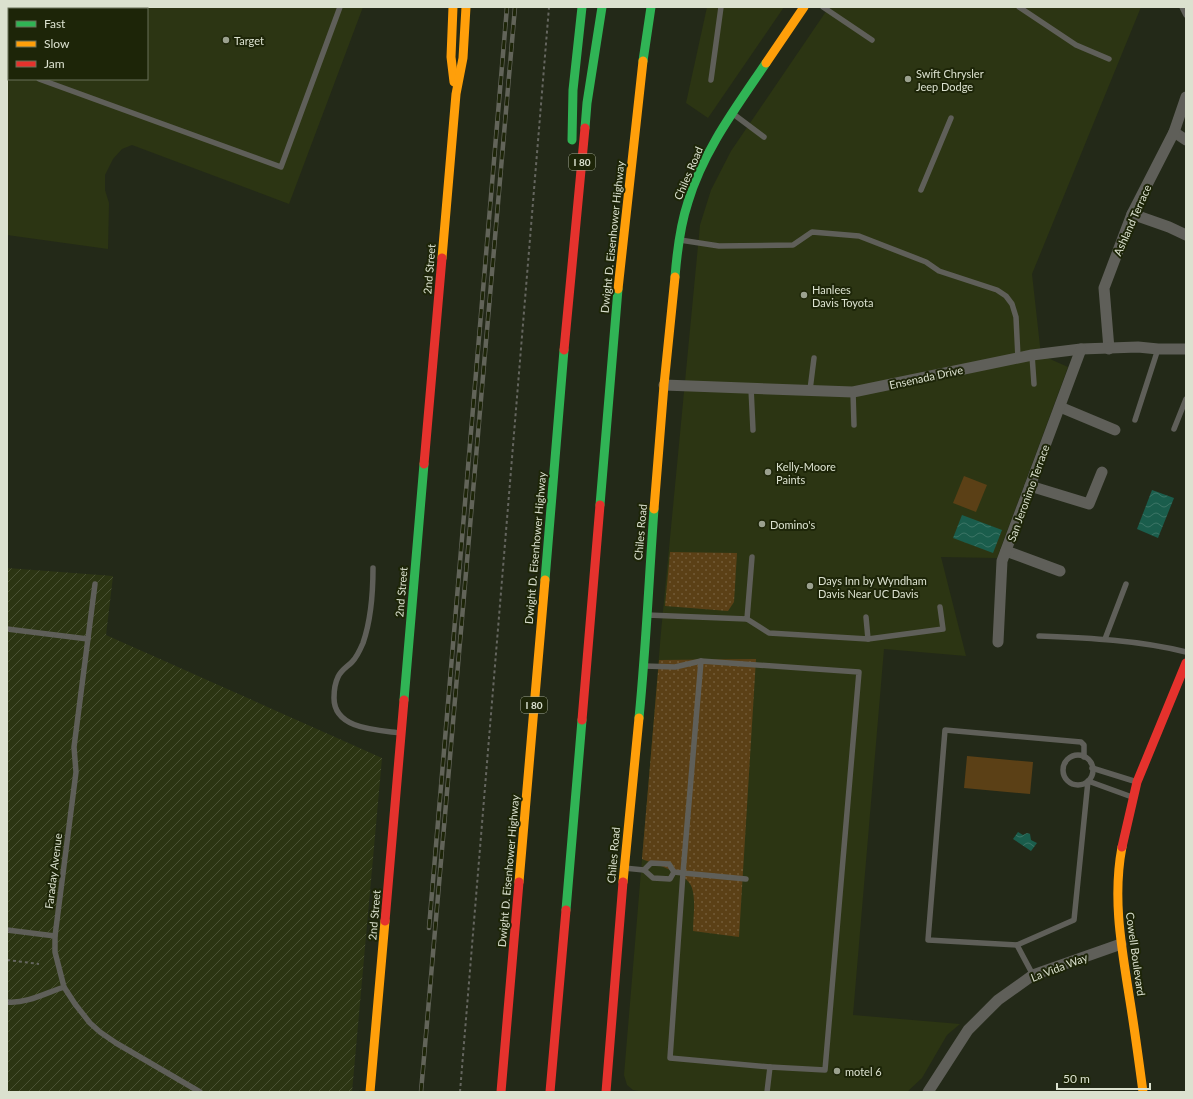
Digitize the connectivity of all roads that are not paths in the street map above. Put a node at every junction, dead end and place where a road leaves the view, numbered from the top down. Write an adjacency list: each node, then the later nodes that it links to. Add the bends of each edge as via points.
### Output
1 (340, 7): 17 (lane, via 281,167)
2 (453, 7): 19 (main road, 2nd Street, via 451,57)
3 (466, 7): 19 (main road, 2nd Street, via 463,58)
4 (582, 7): 26 (main road, via 573,90)
5 (602, 7): 32 (main road, Dwight D. Eisenhower Highway / I 80, via 587,103)
6 (651, 7): 15 (main road, Dwight D. Eisenhower Highway)
7 (721, 7): 18 (lane)
8 (804, 7): 21 (main road, Chiles Road)
9 (823, 7): 14 (lane)
10 (1019, 7): 16 (lane, via 1076,45)
11 (1182, 7): 13 (lane)
12 (659, 14): 15 (main road)
13 (1186, 15)
14 (872, 40)
15 (644, 51): 96 (main road, Dwight D. Eisenhower Highway, via 622,248)
16 (1108, 59)
17 (43, 80)
18 (711, 80)
19 (456, 94): 74 (main road, 2nd Street)
20 (1186, 97): 23 (street, Ashland Terrace)
21 (732, 113): 24 (lane); 31 (main road, Chiles Road, via 699,174 688,202)
22 (951, 118): 28 (lane)
23 (1174, 132): 25 (street); 29 (street, Ashland Terrace)
24 (764, 137)
25 (1186, 140)
26 (572, 145)
27 (572, 169): 32 (main road)
28 (921, 190)
29 (1132, 214): 30 (street); 34 (street, Ashland Terrace, via 1104,288)
30 (1186, 235)
31 (679, 240): 39 (lane, via 719,246 793,245 812,232 859,236 926,262 939,271 997,290 1006,296 1016,317); 41 (main road, Chiles Road)
32 (567, 318): 95 (main road, Dwight D. Eisenhower Highway / I 80)
33 (1081, 349): 34 (street, Ensenada Drive); 37 (street, Ensenada Drive); 46 (street, San Jeronimo Terrace)
34 (1109, 349): 35 (street, Ensenada Drive)
35 (1158, 349): 36 (street, Ensenada Drive); 47 (lane)
36 (1186, 349)
37 (1032, 355): 39 (street, Ensenada Drive); 40 (lane)
38 (814, 358): 43 (lane)
39 (1018, 358): 44 (street, Ensenada Drive)
40 (1034, 384)
41 (664, 385): 42 (street, Ensenada Drive); 61 (main road, Chiles Road)
42 (751, 388): 43 (street, Ensenada Drive); 49 (lane)
43 (810, 390): 44 (street, Ensenada Drive)
44 (853, 392): 48 (lane)
45 (1186, 399): 51 (lane)
46 (1060, 407): 50 (street); 53 (street, San Jeronimo Terrace)
47 (1135, 420)
48 (854, 425)
49 (753, 430)
50 (1115, 430)
51 (1174, 430)
52 (1102, 472): 53 (street, via 1089,504)
53 (1030, 486): 54 (street, San Jeronimo Terrace)
54 (1006, 551): 57 (street); 69 (street, San Jeronimo Terrace, via 1002,561)
55 (752, 557): 63 (lane)
56 (373, 568): 74 (lane, via 367,630 356,657 337,678 334,702 343,718 351,724)
57 (1060, 571)
58 (95, 584): 66 (lane, Faraday Avenue)
59 (1126, 584): 68 (lane)
60 (940, 607): 67 (lane, via 943,629)
61 (646, 615): 63 (lane); 73 (main road, Chiles Road)
62 (866, 617): 67 (lane)
63 (747, 619): 67 (lane, via 769,633)
64 (7, 629): 66 (lane)
65 (1039, 636): 68 (lane)
66 (88, 639): 86 (lane, Faraday Avenue, via 74,747 76,772)
67 (868, 639)
68 (1105, 639): 70 (lane, via 1162,646)
69 (998, 642)
70 (1186, 652)
71 (701, 661): 73 (lane, via 675,667); 83 (lane); 92 (lane, via 859,672 825,1070)
72 (1186, 663): 78 (main road, Cowell Boulevard)
73 (644, 666): 80 (main road, Chiles Road)
74 (401, 733): 94 (main road, 2nd Street)
75 (1084, 757): 76 (lane, via 1091,763); 77 (lane, via 1074,756 1066,761 1063,770 1064,775 1074,785); 88 (lane, via 1084,746 1081,742 945,730 928,940)
76 (1092, 768): 77 (lane); 78 (lane)
77 (1088, 781): 79 (lane); 88 (lane, via 1074,920)
78 (1137, 782): 79 (main road, Cowell Boulevard)
79 (1133, 797): 87 (main road, Cowell Boulevard, via 1120,857 1117,909)
80 (624, 868): 81 (lane); 97 (main road, Chiles Road)
81 (644, 870): 82 (lane, via 653,878 670,879); 82 (lane, via 651,863 669,864)
82 (674, 872): 83 (lane)
83 (683, 873): 84 (lane); 92 (lane, via 670,1058)
84 (746, 879)
85 (7, 930): 86 (lane)
86 (55, 936): 90 (lane, Faraday Avenue, via 55,952)
87 (1121, 944): 89 (street, La Vida Way); 100 (main road, Cowell Boulevard)
88 (1017, 945): 89 (lane)
89 (1033, 975): 99 (street, La Vida Way, via 998,1000 968,1030)
90 (64, 987): 91 (lane, via 24,1000); 93 (lane, Faraday Avenue, via 90,1023 100,1032)
91 (7, 1002)
92 (770, 1067): 98 (lane)
93 (200, 1092)
94 (370, 1092)
95 (501, 1092)
96 (550, 1092)
97 (606, 1092)
98 (767, 1092)
99 (928, 1092)
100 (1143, 1092)

